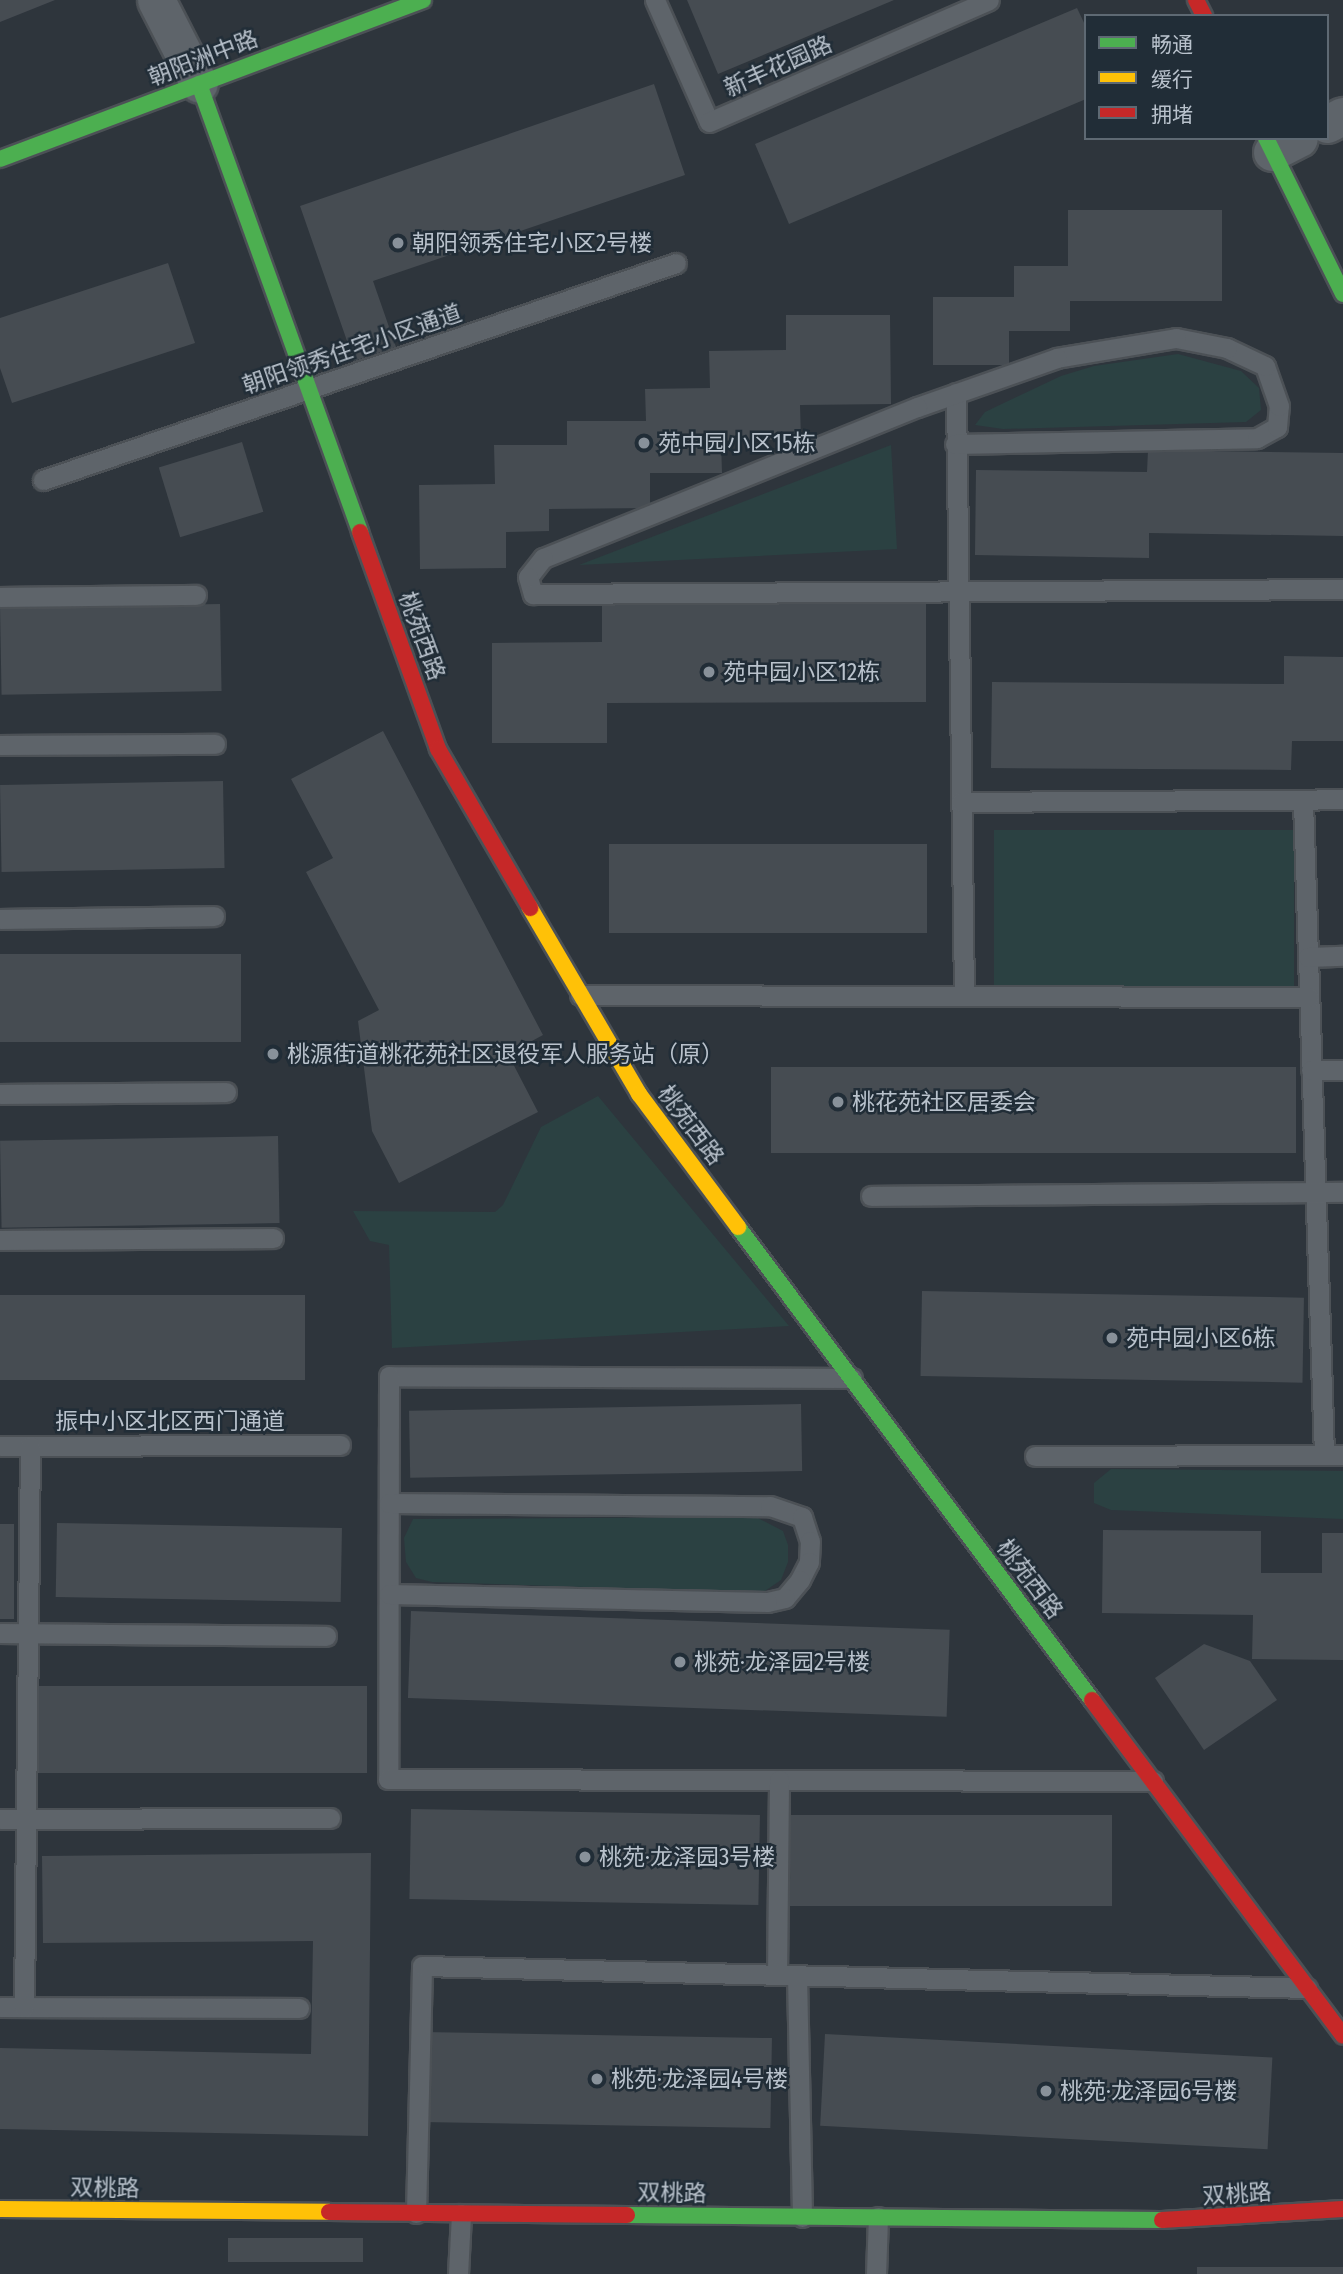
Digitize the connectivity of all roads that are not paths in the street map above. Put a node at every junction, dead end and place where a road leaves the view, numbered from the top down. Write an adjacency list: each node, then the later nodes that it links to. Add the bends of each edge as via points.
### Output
1 (156, 0): 5 (street)
2 (423, 0): 5 (street, 朝阳洲中路)
3 (654, 0): 4 (lane, 新丰花园路, via 709,122)
4 (989, 0)
5 (199, 84): 7 (street, 朝阳洲中路); 10 (street, 桃苑西路)
6 (1279, 143): 9 (street)
7 (0, 159)
8 (676, 263): 10 (lane, 朝阳领秀住宅小区通道)
9 (1343, 294)
10 (309, 389): 13 (lane, 朝阳领秀住宅小区通道); 27 (street, 桃苑西路, via 438,749)
11 (956, 393): 12 (lane); 12 (lane, via 1058,358 1176,338 1227,348 1265,366 1279,406 1277,427 1256,438); 15 (lane, via 543,558 528,577 533,594)
12 (955, 444): 15 (lane)
13 (43, 480)
14 (1343, 589): 15 (lane)
15 (957, 591): 22 (lane)
16 (196, 595): 17 (lane)
17 (0, 597)
18 (215, 744): 19 (lane)
19 (0, 746)
20 (1343, 799): 21 (lane)
21 (1303, 801): 22 (lane); 26 (lane)
22 (961, 802): 28 (lane)
23 (214, 916): 24 (lane)
24 (0, 919)
25 (1343, 956): 26 (lane)
26 (1308, 957): 29 (lane)
27 (580, 995): 28 (lane); 39 (street, 桃苑西路, via 639,1094)
28 (964, 996): 29 (lane)
29 (1309, 996): 30 (lane)
30 (1311, 1070): 31 (lane); 34 (lane)
31 (1343, 1070)
32 (226, 1092): 33 (lane)
33 (0, 1094)
34 (1316, 1192): 35 (lane); 36 (lane); 43 (lane)
35 (1343, 1192)
36 (871, 1196)
37 (274, 1238): 38 (lane)
38 (0, 1240)
39 (852, 1378): 45 (lane, via 390,1376); 51 (street, 桃苑西路)
40 (340, 1445): 42 (lane, 振中小区北区西门通道)
41 (0, 1446): 42 (lane, 振中小区北区西门通道)
42 (30, 1446): 48 (lane)
43 (1333, 1455): 44 (lane)
44 (1035, 1456)
45 (389, 1503): 46 (lane); 46 (lane, via 770,1506 802,1517 810,1541 809,1562 800,1580 785,1598 767,1602)
46 (389, 1594): 50 (lane, via 388,1779)
47 (0, 1633): 48 (lane)
48 (28, 1633): 49 (lane); 54 (lane)
49 (326, 1636)
50 (779, 1780): 51 (lane); 55 (lane)
51 (1153, 1781): 57 (street, 桃苑西路)
52 (330, 1818): 54 (lane)
53 (0, 1819): 54 (lane)
54 (26, 1819): 59 (lane)
55 (777, 1975): 56 (lane); 64 (lane, via 422,1966)
56 (797, 1976): 57 (lane); 66 (lane)
57 (1307, 1988): 61 (street, 桃苑西路)
58 (0, 2007): 59 (lane)
59 (24, 2007): 60 (lane)
60 (299, 2008)
61 (1343, 2036)
62 (0, 2209): 64 (street, 双桃路)
63 (1343, 2209): 67 (street, 双桃路, via 1178,2220)
64 (416, 2213): 65 (street, 双桃路)
65 (461, 2214): 66 (street, 双桃路); 68 (lane)
66 (802, 2217): 67 (street, 双桃路)
67 (878, 2217): 69 (lane)
68 (458, 2274)
69 (876, 2274)

